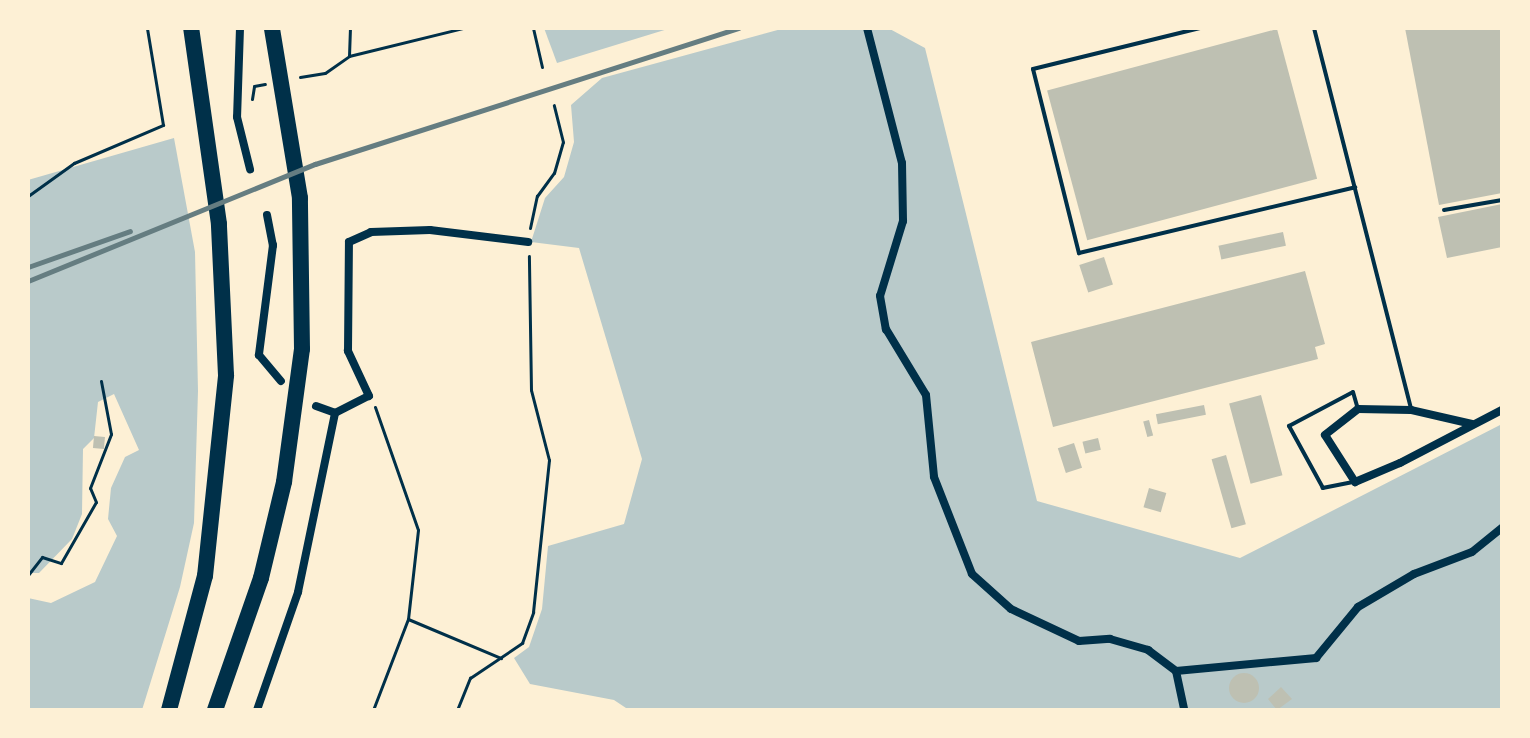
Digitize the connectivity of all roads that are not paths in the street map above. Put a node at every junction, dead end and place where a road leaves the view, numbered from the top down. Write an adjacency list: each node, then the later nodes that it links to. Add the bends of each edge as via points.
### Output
1 (191, 28): 23 (highway, via 219,224 226,375 210,548)
2 (240, 28): 7 (street, via 237,117)
3 (272, 28): 24 (highway, via 300,198 302,349 265,564)
4 (867, 28): 22 (street, via 902,163 903,221 880,296 886,329 926,395 934,477 972,574 1011,609 1079,641 1110,639 1148,650)
5 (1200, 28): 8 (lane, via 1033,69 1079,253)
6 (1314, 28): 8 (lane)
7 (250, 169)
8 (1355, 187): 16 (lane)
9 (1502, 200): 10 (lane)
10 (1444, 210)
11 (267, 215): 13 (street, via 273,245 259,355)
12 (528, 242): 18 (street, via 430,230 371,232 349,242 348,351 369,396)
13 (281, 381)
14 (316, 406): 18 (street)
15 (1358, 409): 16 (street); 20 (street, via 1325,435); 20 (lane, via 1353,392 1289,426 1323,488)
16 (1411, 410): 19 (street)
17 (1502, 410): 19 (street)
18 (335, 413): 25 (street, via 298,592)
19 (1472, 424): 20 (street)
20 (1355, 482)
21 (1502, 528): 22 (street, via 1472,552 1414,574 1358,607 1316,658)
22 (1176, 671): 26 (street)
23 (169, 710)
24 (215, 710)
25 (257, 710)
26 (1184, 710)

